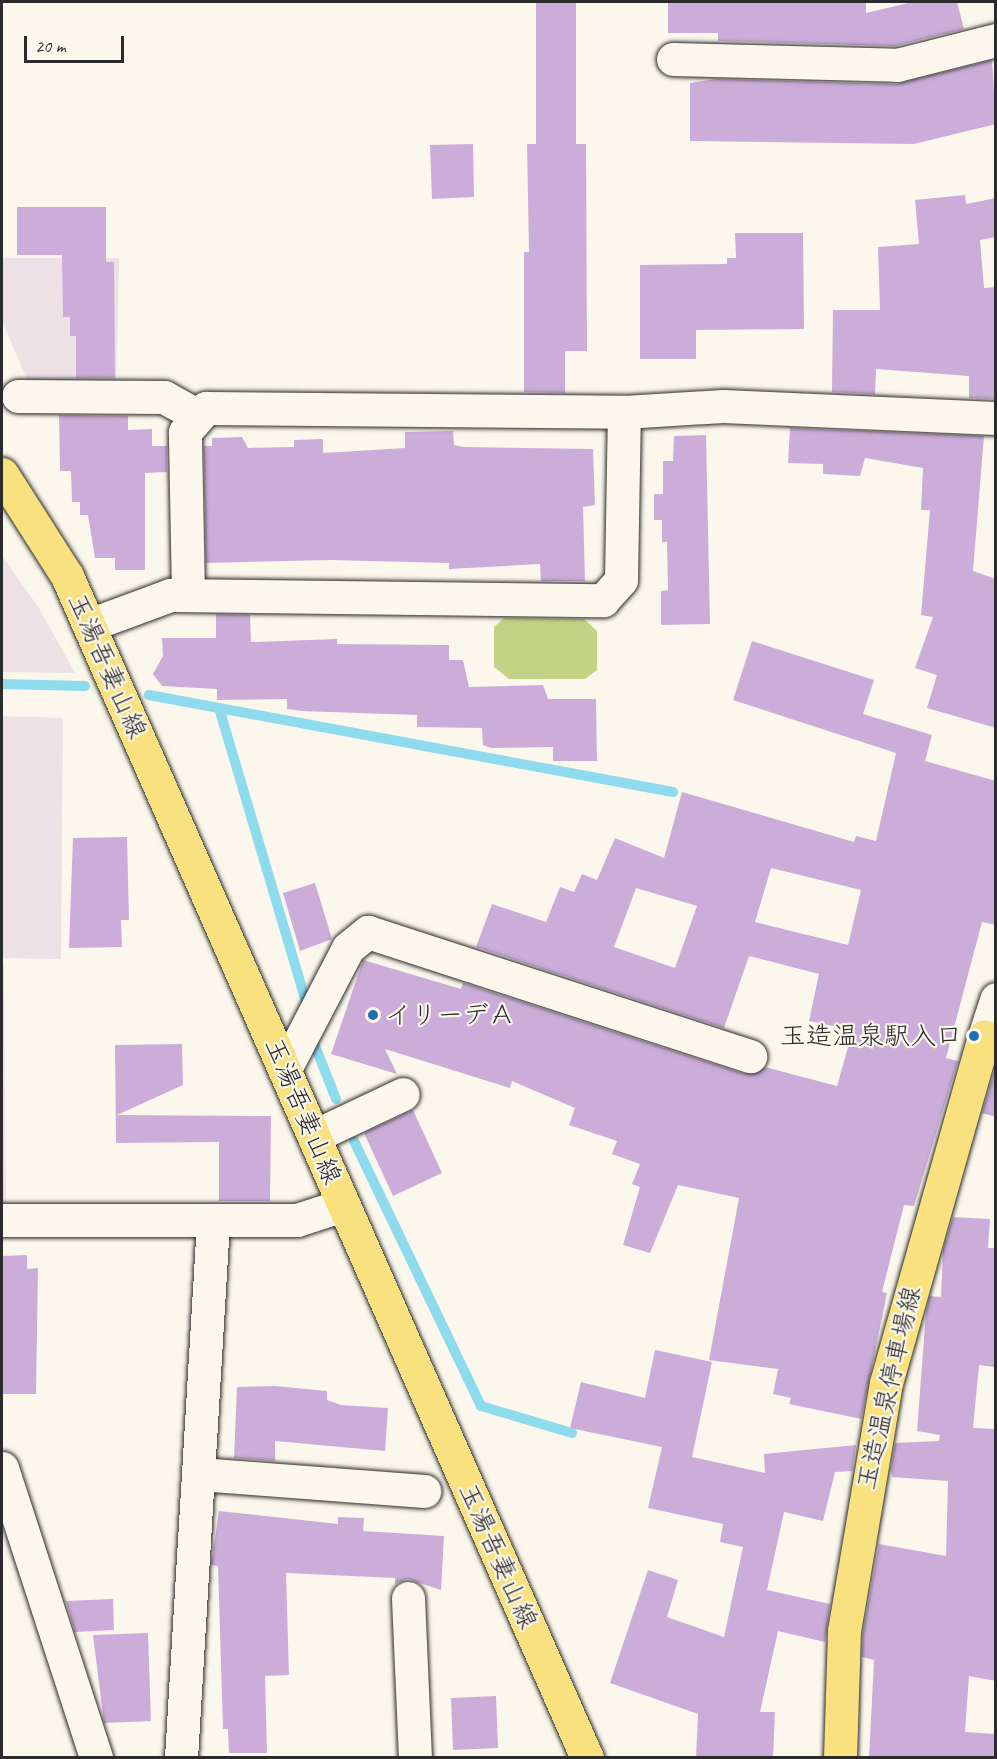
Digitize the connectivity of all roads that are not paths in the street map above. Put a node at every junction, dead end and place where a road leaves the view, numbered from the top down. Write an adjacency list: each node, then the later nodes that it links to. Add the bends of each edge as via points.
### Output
1 (996, 40): 2 (street, via 897,65)
2 (673, 59)
3 (18, 396): 5 (street, via 164,397)
4 (624, 412): 5 (street, via 215,407); 6 (street, via 723,406); 8 (street, via 621,580 603,600)
5 (197, 415): 8 (street, via 185,432)
6 (996, 418)
7 (2, 474): 9 (main road, 玉湯吾妻山線, via 67,576)
8 (188, 595): 9 (street, via 144,602)
9 (89, 625): 13 (main road, 玉湯吾妻山線)
10 (996, 999): 11 (street)
11 (990, 1038): 27 (main road, 玉造温泉停車場線, via 886,1383 842,1650)
12 (750, 1056): 13 (street, via 368,932 348,948)
13 (285, 1069): 15 (main road, 玉湯吾妻山線)
14 (403, 1094): 15 (street)
15 (314, 1136): 16 (main road, 玉湯吾妻山線)
16 (343, 1205): 18 (street, via 297,1220); 26 (main road, 玉湯吾妻山線)
17 (2, 1220): 18 (street)
18 (213, 1223): 20 (street)
19 (2, 1468): 23 (street)
20 (200, 1474): 21 (street); 24 (street)
21 (424, 1491)
22 (408, 1598): 25 (street)
23 (96, 1758)
24 (182, 1758)
25 (415, 1758)
26 (586, 1758)
27 (840, 1758)

